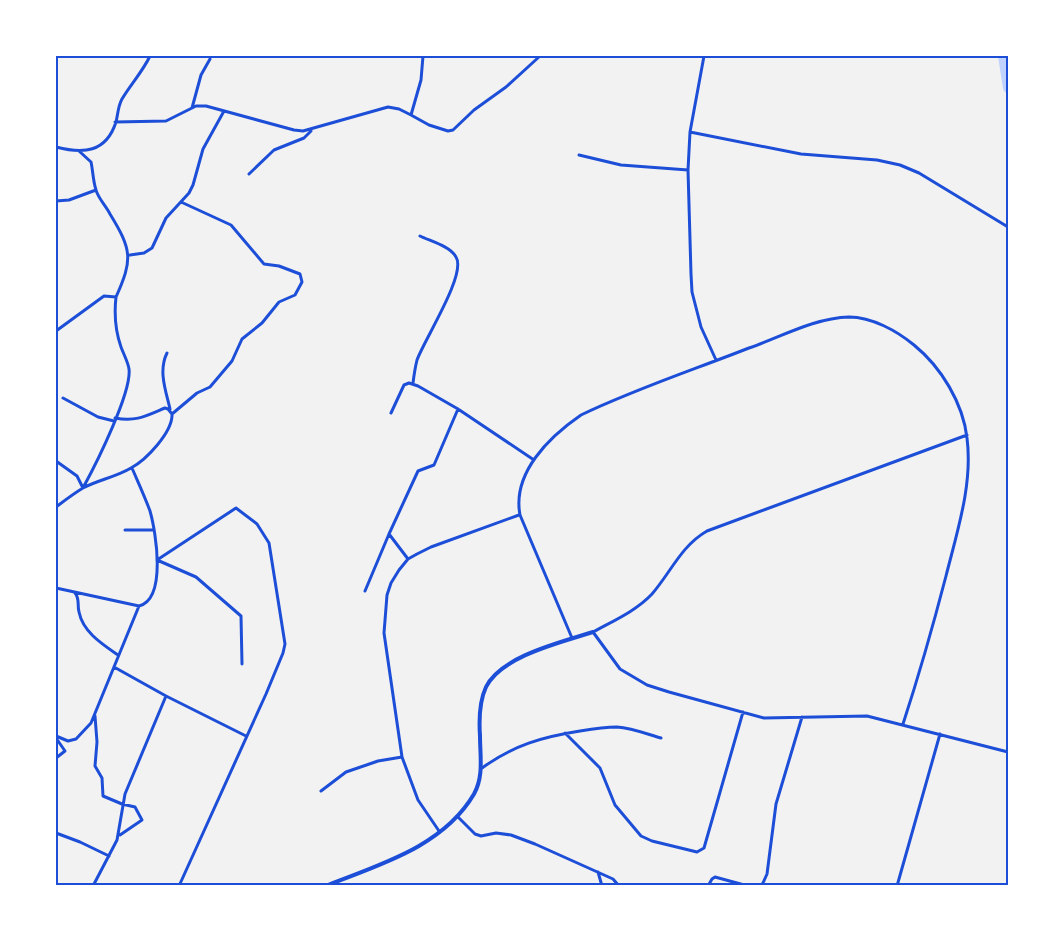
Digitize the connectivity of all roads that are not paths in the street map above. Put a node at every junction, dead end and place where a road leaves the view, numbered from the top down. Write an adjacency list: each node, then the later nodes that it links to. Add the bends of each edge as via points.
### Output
1 (150, 56): 9 (street, via 121,101)
2 (423, 56): 8 (street)
3 (540, 56): 8 (street, via 453,130 429,125)
4 (704, 56): 11 (street)
5 (210, 59): 6 (street)
6 (192, 108): 7 (street, via 206,106); 9 (street, via 166,121)
7 (224, 111): 10 (street, via 294,130); 19 (street, via 202,149 193,184)
8 (411, 115): 10 (street, via 388,107)
9 (116, 122): 13 (street, via 103,144)
10 (312, 129): 16 (street, via 304,138 274,150)
11 (690, 132): 15 (street); 20 (street, via 801,154 877,159 900,165 919,172)
12 (56, 147): 13 (street)
13 (79, 151): 17 (street, via 91,162)
14 (579, 155): 15 (street, via 621,165)
15 (688, 170): 26 (street, via 692,292 701,327)
16 (249, 174)
17 (96, 190): 18 (street); 22 (street)
18 (56, 201)
19 (181, 202): 22 (street, via 166,218 152,248); 30 (street, via 231,225 264,264 300,274 302,282 295,295 279,302 242,339 232,361 210,387)
20 (1008, 227)
21 (420, 236): 27 (street, via 450,251 458,264 449,296 418,358)
22 (129, 255): 23 (street, via 127,272)
23 (116, 297): 24 (street, via 104,296); 32 (street, via 114,320 130,372)
24 (56, 331)
25 (167, 353): 30 (street, via 162,374)
26 (716, 360): 33 (street, via 834,318 864,319 905,338 923,352 944,378 962,414); 34 (street, via 581,415 547,442)
27 (413, 384): 29 (street); 31 (street, via 404,385)
28 (63, 398): 32 (street, via 98,417)
29 (458, 409): 34 (street); 42 (street, via 434,465 418,471)
30 (171, 412): 32 (street, via 165,408 129,420); 36 (street, via 171,425 161,440)
31 (391, 413)
32 (115, 420): 37 (street)
33 (967, 435): 49 (street, via 707,531 689,544 642,603); 58 (street, via 965,495 938,608)
34 (534, 460): 39 (street, via 519,492)
35 (56, 461): 37 (street, via 77,476)
36 (132, 468): 37 (street); 41 (street)
37 (83, 488): 38 (street)
38 (56, 507)
39 (520, 515): 43 (street); 50 (street)
40 (125, 530): 41 (street)
41 (154, 530): 44 (street)
42 (389, 534): 43 (street); 47 (street)
43 (408, 559): 65 (street, via 391,583 384,633)
44 (157, 560): 48 (street, via 155,588 148,601); 52 (street, via 196,577 241,616); 61 (street, via 236,508 257,524 266,537 285,644)
45 (56, 588): 46 (street)
46 (74, 591): 48 (street); 51 (street, via 86,629)
47 (366, 591)
48 (139, 606): 51 (street)
49 (593, 632): 50 (street); 55 (street, via 613,661 630,676 647,685)
50 (572, 639): 67 (street, via 522,657 502,669 486,686 479,718)
51 (119, 655): 53 (street)
52 (243, 664)
53 (114, 667): 54 (street); 56 (street)
54 (166, 696): 61 (street); 69 (street)
55 (743, 712): 57 (street, via 764,718); 59 (street, via 704,848 697,852 641,836 619,811 600,768)
56 (94, 714): 62 (street, via 76,739); 69 (street, via 95,766 102,778 103,796)
57 (802, 717): 58 (street, via 867,716); 83 (street, via 777,804 767,874)
58 (903, 724): 60 (street)
59 (565, 733): 63 (street, via 617,727); 67 (street, via 517,746)
60 (940, 734): 64 (street); 84 (street)
61 (246, 736): 77 (street)
62 (56, 737): 66 (street, via 65,751)
63 (661, 738)
64 (1008, 752)
65 (402, 757): 68 (street, via 346,772); 71 (street, via 418,800)
66 (56, 758)
67 (482, 768): 70 (street, via 474,794)
68 (321, 791)
69 (122, 804): 73 (street); 73 (street, via 135,807 142,820)
70 (457, 816): 71 (street); 75 (street, via 475,834 511,835)
71 (439, 831): 78 (street, via 409,853)
72 (56, 834): 74 (street)
73 (118, 837): 74 (street)
74 (109, 856): 76 (street)
75 (598, 872): 79 (street); 80 (street)
76 (93, 885)
77 (179, 885)
78 (325, 885)
79 (602, 885)
80 (619, 885)
81 (708, 885): 82 (street, via 715,877)
82 (748, 885)
83 (760, 885)
84 (897, 885)

